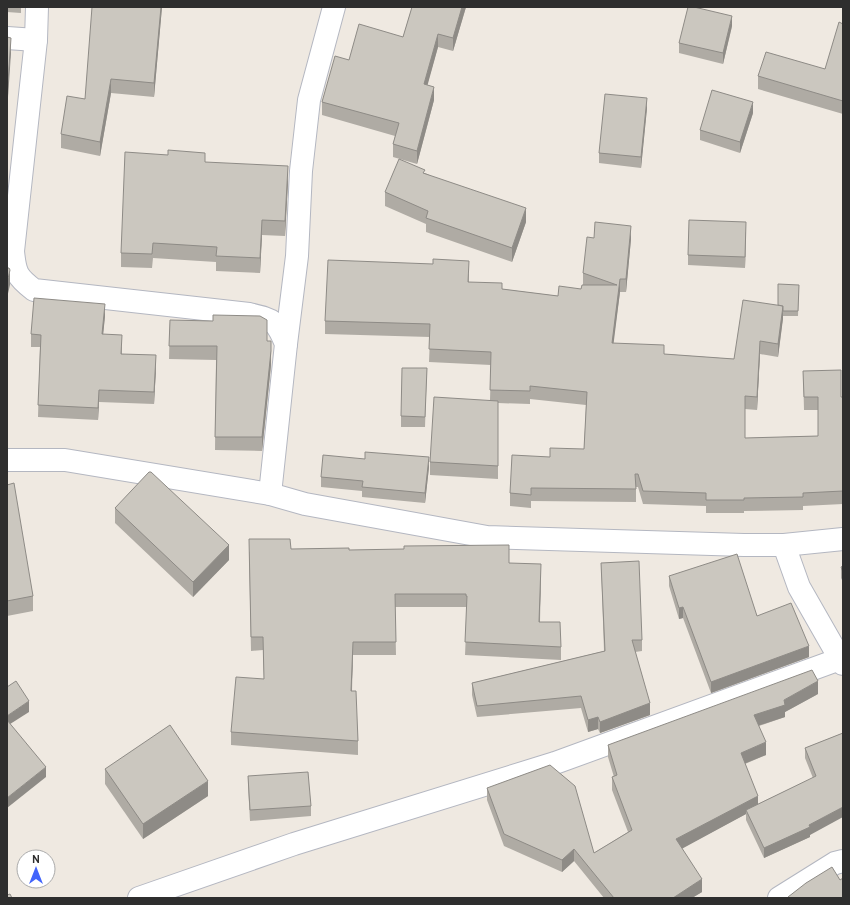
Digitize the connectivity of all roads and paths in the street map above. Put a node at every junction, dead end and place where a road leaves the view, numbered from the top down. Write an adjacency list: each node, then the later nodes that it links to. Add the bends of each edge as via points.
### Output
1 (38, 7): 4 (street)
2 (334, 7): 5 (street, via 309,100 301,171 298,256)
3 (7, 38): 4 (street)
4 (36, 40): 5 (street, via 13,251 15,269 22,282 34,290 269,318 279,327)
5 (286, 344): 7 (street)
6 (7, 460): 7 (street, via 65,460)
7 (270, 494): 9 (street, via 305,504 487,537)
8 (843, 539): 9 (street)
9 (784, 544): 10 (street, via 799,587)
10 (841, 662): 12 (street, via 555,763 294,844)
11 (843, 861): 13 (street, via 835,863)
12 (139, 898)
13 (779, 898)

